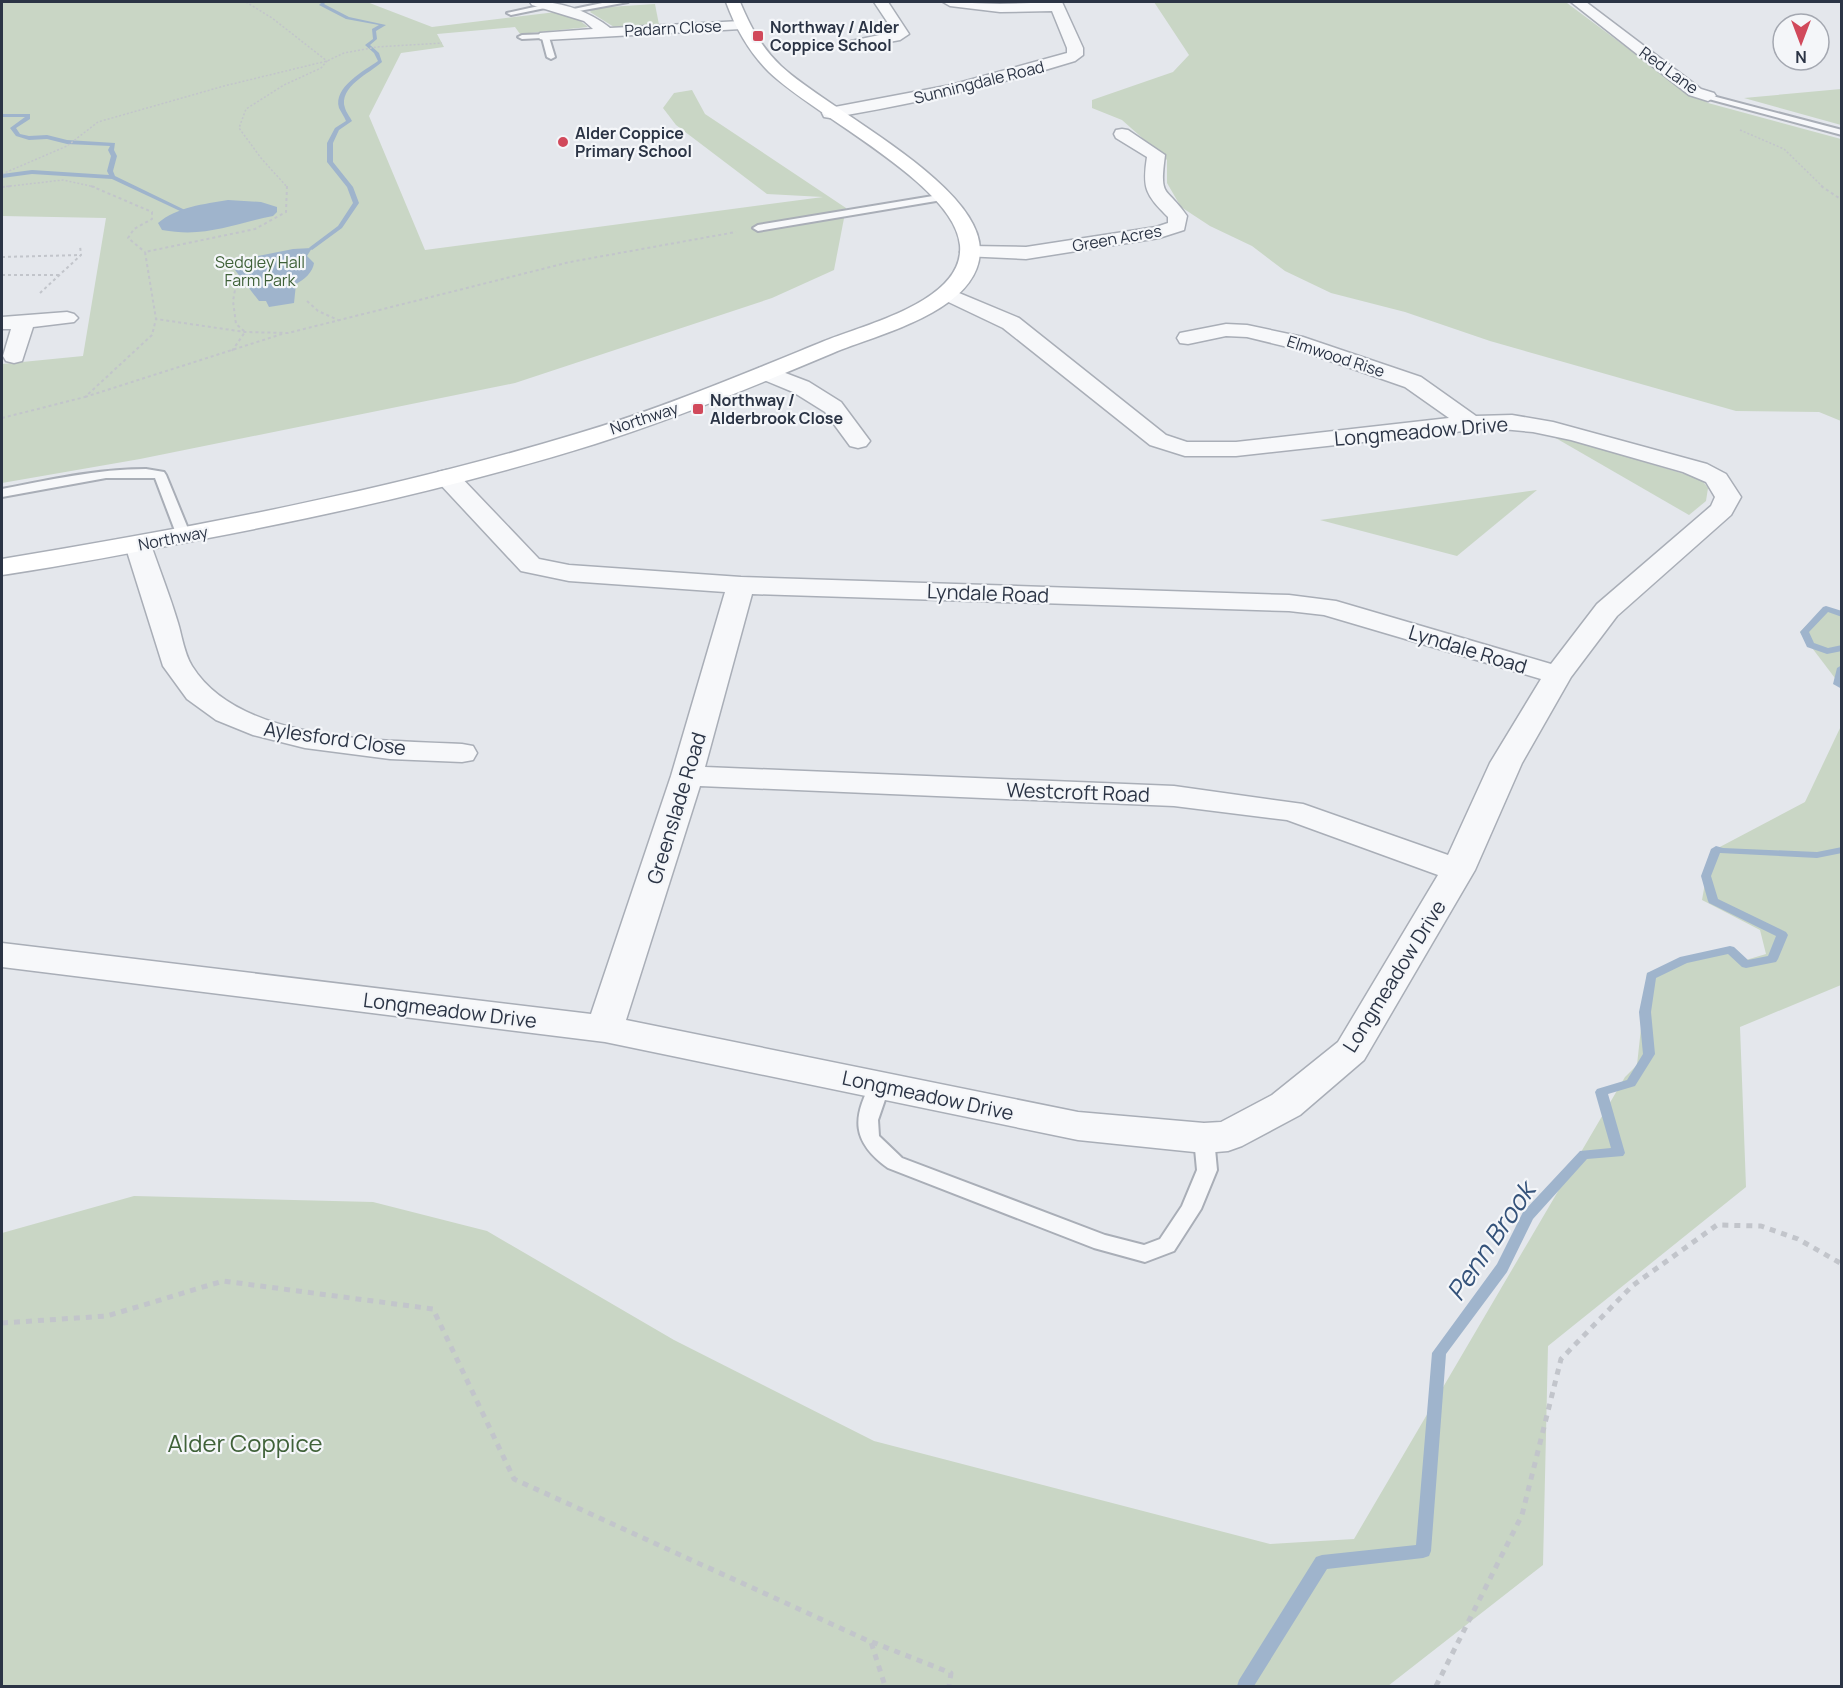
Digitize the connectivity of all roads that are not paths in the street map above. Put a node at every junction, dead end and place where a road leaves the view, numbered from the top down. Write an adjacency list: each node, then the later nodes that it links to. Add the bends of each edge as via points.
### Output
1 (624, 2): 7 (lane)
2 (733, 2): 11 (street)
3 (881, 2): 15 (street, via 902,34)
4 (951, 2): 8 (street, Sunningdale Road, via 1011,8)
5 (1578, 2): 17 (street, Red Lane, via 1695,92)
6 (543, 4): 9 (street, Padarn Close); 10 (lane)
7 (587, 4): 9 (lane)
8 (1056, 4): 18 (street, Sunningdale Road, via 1075,48 1075,55 1070,58 1017,75 904,101)
9 (568, 11): 12 (street, Padarn Close, via 589,18)
10 (511, 13)
11 (741, 25): 12 (street, Padarn Close); 18 (street, via 767,60)
12 (606, 32): 13 (street, Padarn Close)
13 (544, 36): 14 (lane); 16 (lane)
14 (522, 37)
15 (856, 44)
16 (551, 57)
17 (1708, 96): 19 (lane, Red Lane)
18 (830, 113): 21 (street, via 882,146)
19 (1842, 133)
20 (1122, 134): 23 (street, Green Acres, via 1156,154 1151,186 1178,216 1177,226 1026,253)
21 (945, 197): 22 (lane); 23 (street, via 959,213)
22 (758, 228)
23 (970, 252): 24 (street, Northway, via 965,271)
24 (947, 294): 30 (street, Northway); 31 (street, Longmeadow Drive, via 1011,323 1158,440 1185,449 1236,449)
25 (67, 318): 26 (street)
26 (24, 322): 27 (street); 29 (street)
27 (2, 323)
28 (1188, 338): 31 (street, Elmwood Rise, via 1226,330 1247,331 1303,344 1413,382)
29 (14, 356)
30 (768, 373): 32 (street, via 833,407); 35 (street, Northway, via 667,411)
31 (1471, 423): 41 (street, Longmeadow Drive, via 1518,422 1589,436 1713,475 1728,497 1722,510 1607,610)
32 (858, 441): 33 (street); 34 (street)
33 (884, 441)
34 (836, 448)
35 (447, 477): 37 (street, Northway); 40 (street, Lyndale Road, via 530,565 569,573)
36 (2, 493): 37 (lane, via 122,473 153,472 160,475)
37 (184, 536): 38 (street, Northway)
38 (138, 545): 39 (street, Northway); 42 (street, Aylesford Close, via 177,667 194,690 213,704 244,723 281,735)
39 (2, 567)
40 (741, 585): 41 (street, Lyndale Road, via 1326,607); 43 (street, Greenslade Road)
41 (1558, 675): 44 (street, Longmeadow Drive, via 1506,763)
42 (462, 755)
43 (687, 776): 44 (street, Westcroft Road, via 1174,796 1292,811); 46 (street, Greenslade Road)
44 (1458, 870): 48 (street, Longmeadow Drive, via 1351,1051 1286,1105 1228,1136)
45 (2, 955): 46 (street, Longmeadow Drive)
46 (605, 1029): 47 (street, Longmeadow Drive)
47 (880, 1085): 48 (street, Longmeadow Drive, via 1078,1126); 48 (lane, via 866,1130 879,1152 896,1163 1101,1242 1145,1254 1167,1245 1191,1209 1207,1170)
48 (1204, 1138)

